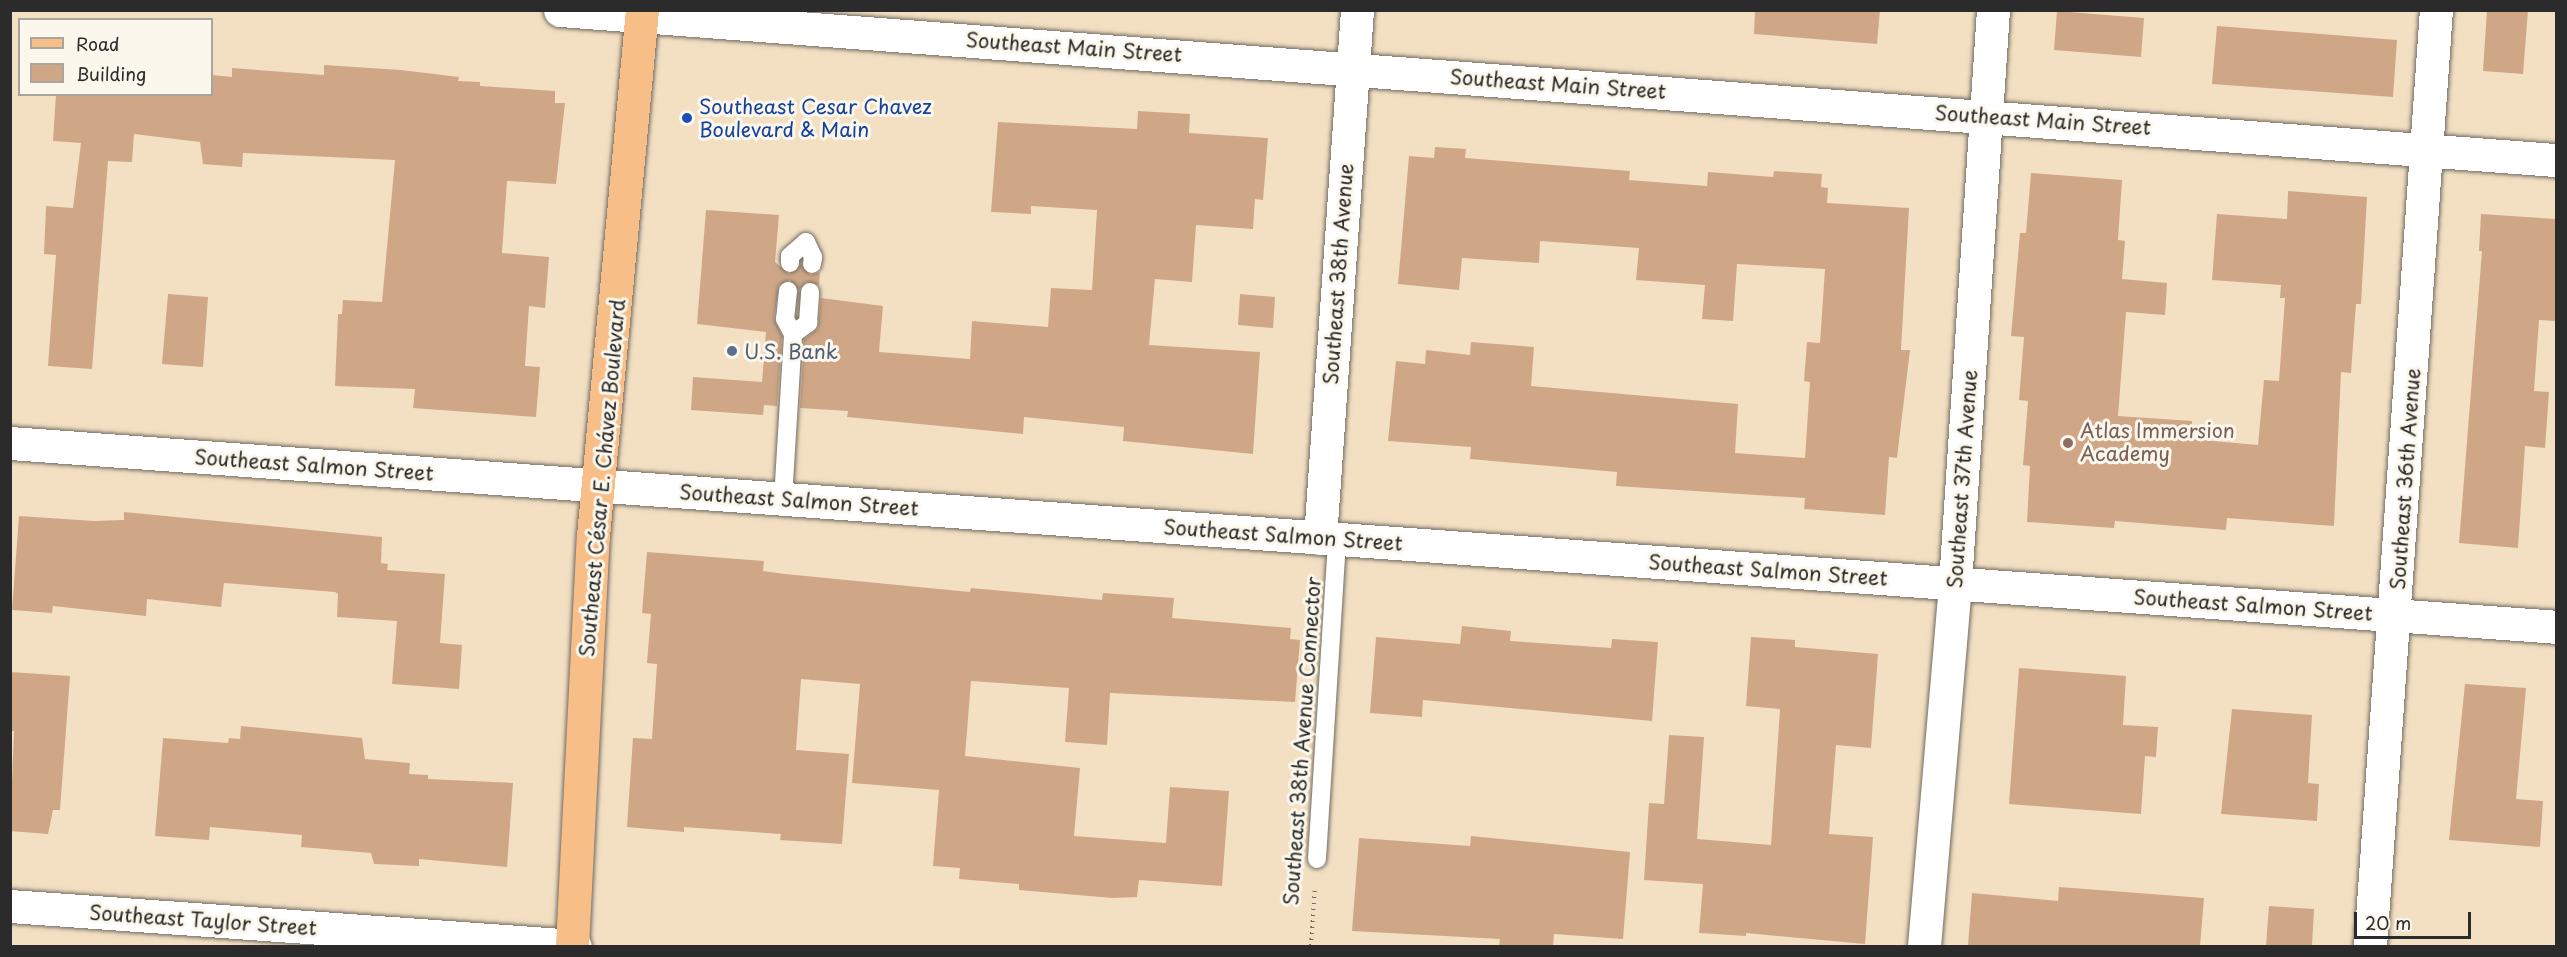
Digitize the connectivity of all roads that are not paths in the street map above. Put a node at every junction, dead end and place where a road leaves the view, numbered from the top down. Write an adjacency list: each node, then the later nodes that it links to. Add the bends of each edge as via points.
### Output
1 (560, 10): 5 (street, Southeast Main Street)
2 (1357, 10): 6 (street, Southeast 38th Avenue)
3 (1993, 10): 7 (street, Southeast 37th Avenue)
4 (2436, 10): 8 (street, Southeast 36th Avenue)
5 (642, 13): 6 (street, Southeast Main Street); 16 (main road, Southeast César E. Chávez Boulevard)
6 (1353, 69): 7 (street, Southeast Main Street); 18 (street, Southeast 38th Avenue)
7 (1986, 116): 8 (street, Southeast Main Street); 19 (street, Southeast 37th Avenue)
8 (2427, 149): 9 (street, Southeast Main Street); 20 (street, Southeast 36th Avenue)
9 (2556, 160)
10 (790, 263): 11 (lane, via 790,256 806,242)
11 (812, 264)
12 (788, 291): 14 (lane, via 785,319)
13 (810, 292): 14 (lane, via 808,323)
14 (793, 334): 17 (lane)
15 (10, 443): 16 (street, Southeast Salmon Street)
16 (598, 485): 17 (street, Southeast Salmon Street); 24 (main road, Southeast César E. Chávez Boulevard)
17 (783, 499): 18 (street, Southeast Salmon Street)
18 (1329, 538): 19 (street, Southeast Salmon Street); 22 (lane, Southeast 38th Avenue Connector)
19 (1955, 583): 20 (street, Southeast Salmon Street); 25 (street, Southeast 37th Avenue)
20 (2396, 615): 21 (street, Southeast Salmon Street); 26 (street, Southeast 36th Avenue)
21 (2556, 627)
22 (1317, 859)
23 (10, 906): 24 (street, Southeast Taylor Street)
24 (573, 946)
25 (1924, 946)
26 (2370, 946)

